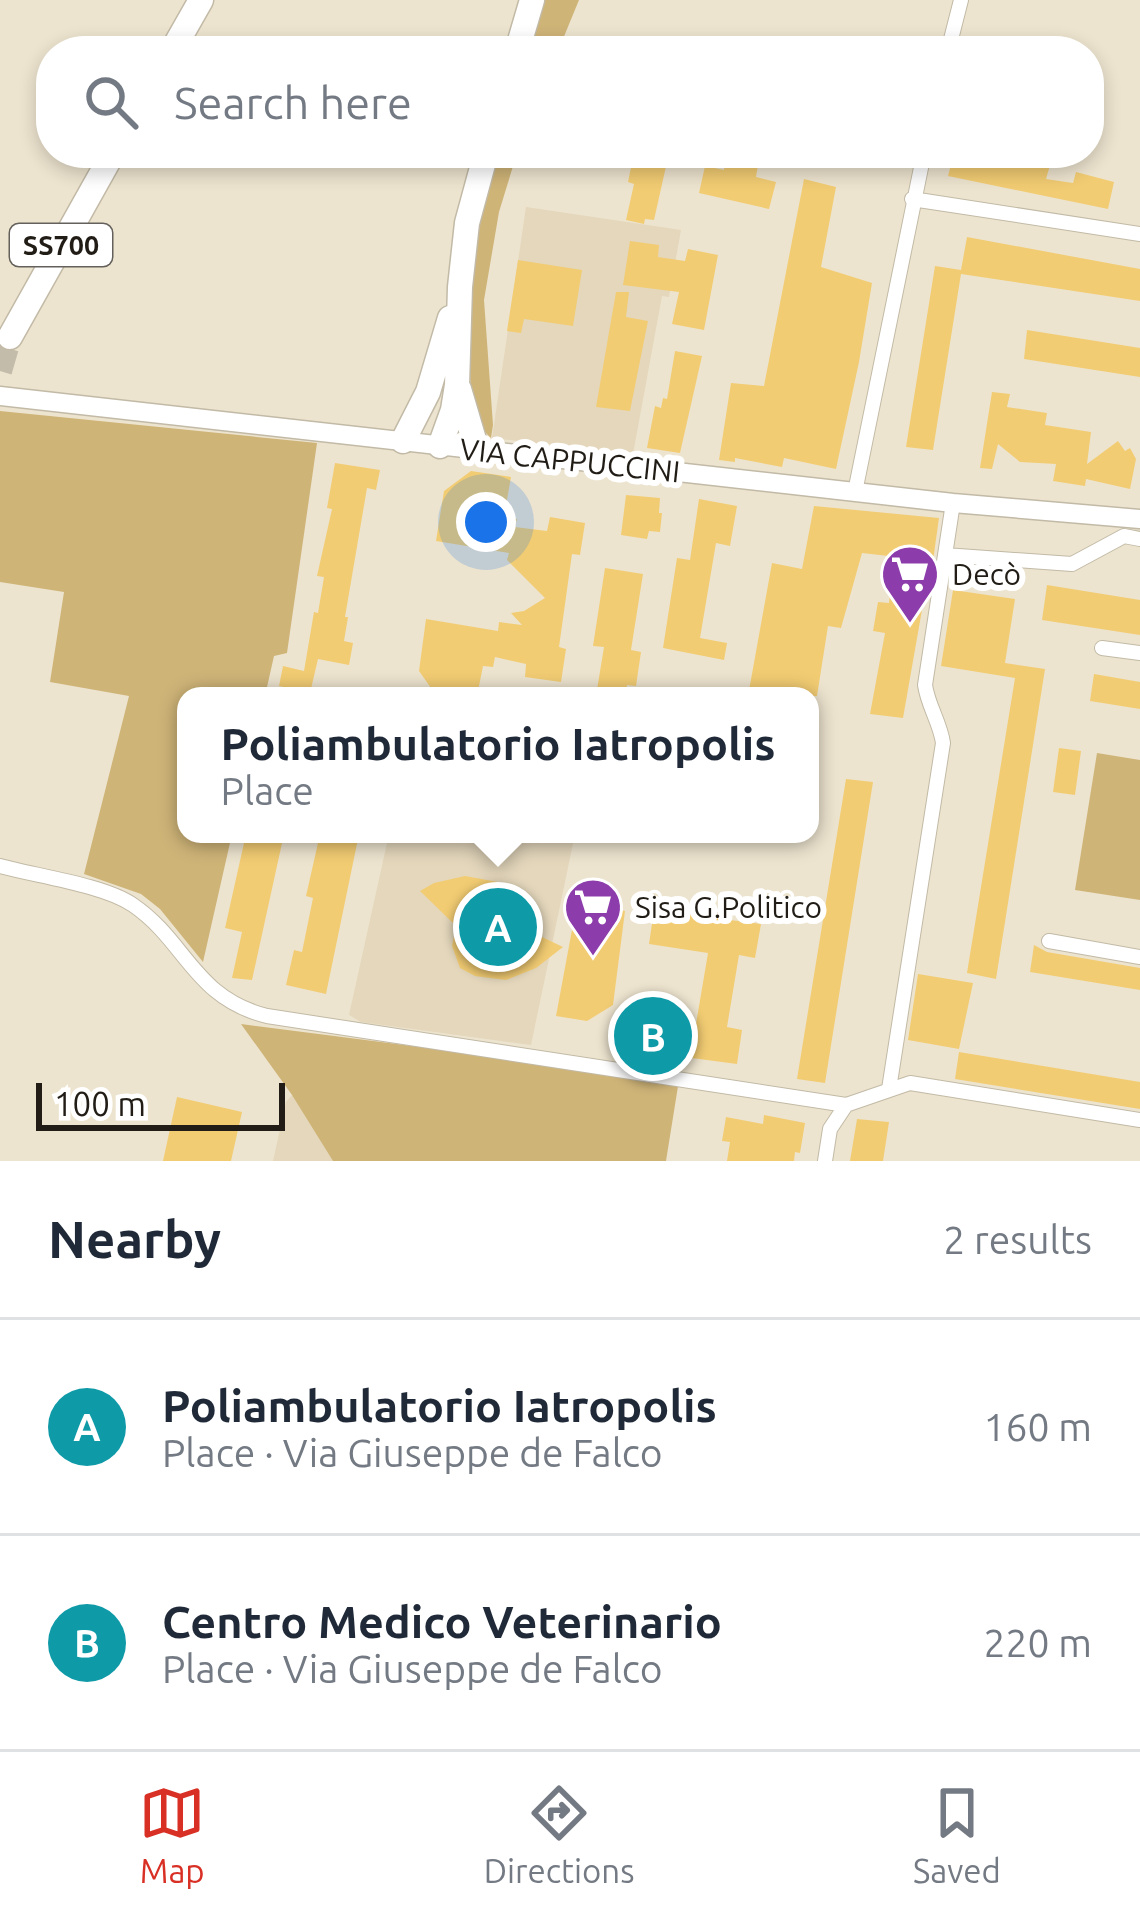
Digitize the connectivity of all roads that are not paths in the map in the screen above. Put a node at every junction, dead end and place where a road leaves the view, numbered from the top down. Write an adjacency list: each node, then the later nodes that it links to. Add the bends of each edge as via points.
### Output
1 (178, 0): 5 (highway)
2 (201, 0): 6 (highway)
3 (961, 0): 8 (street)
4 (532, 1): 7 (highway)
5 (175, 36)
6 (181, 36)
7 (521, 36)
8 (952, 36)
9 (105, 168): 15 (highway, SS700)
10 (482, 168): 14 (highway)
11 (920, 168): 12 (street)
12 (913, 199): 13 (street); 21 (street)
13 (1140, 234)
14 (460, 287): 16 (highway); 18 (highway, via 428,392)
15 (10, 338)
16 (458, 385): 19 (highway); 20 (highway)
17 (0, 396): 18 (street, VIA CAPPUCCINI)
18 (403, 441): 19 (street, VIA CAPPUCCINI)
19 (440, 446): 20 (street, VIA CAPPUCCINI)
20 (477, 450): 21 (street, VIA CAPPUCCINI)
21 (855, 492): 22 (street, VIA CAPPUCCINI)
22 (953, 503): 23 (street, VIA CAPPUCCINI); 25 (street)
23 (1140, 519)
24 (1140, 539): 25 (street, via 1124,536 1072,564)
25 (945, 555): 31 (street, via 925,686 943,742)
26 (1102, 648): 27 (street)
27 (1140, 653)
28 (0, 866): 32 (street, via 130,902 207,986 249,1011)
29 (1049, 941): 30 (street)
30 (1140, 957)
31 (889, 1089): 32 (street); 33 (street, via 910,1083)
32 (846, 1105): 34 (street, via 830,1129)
33 (1140, 1120)
34 (825, 1161)

